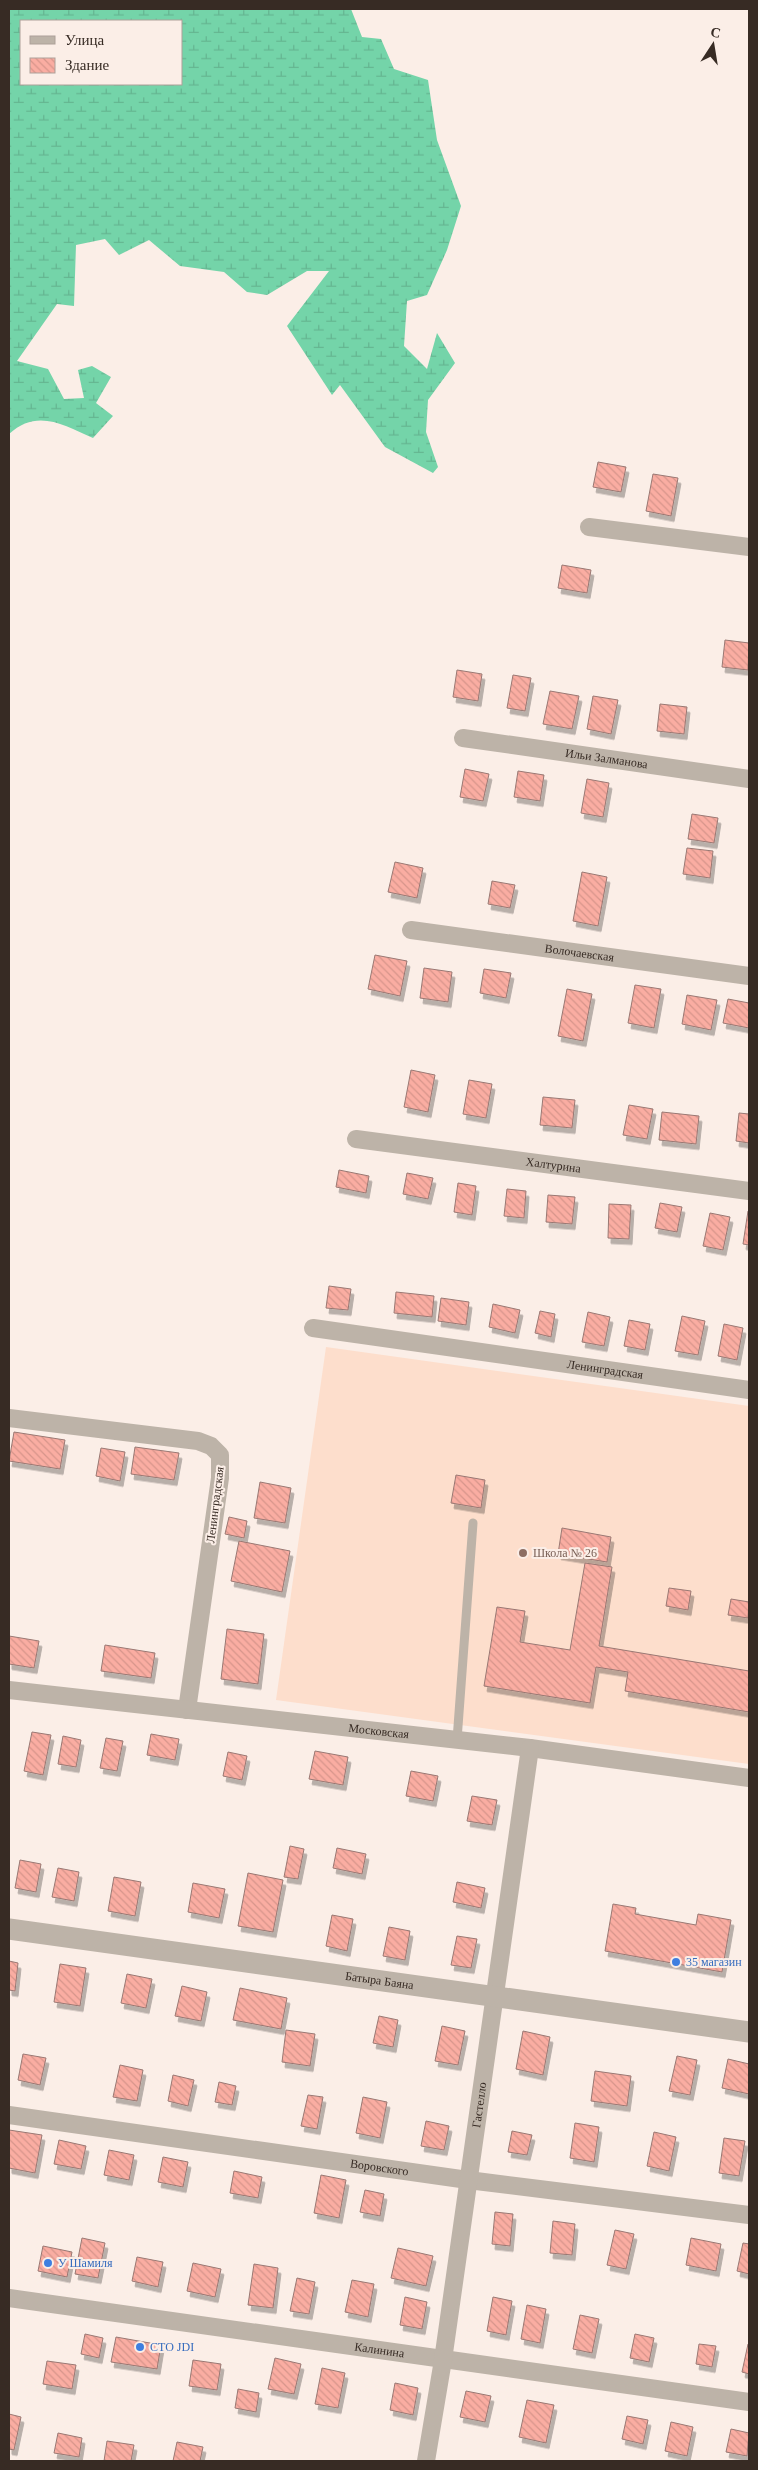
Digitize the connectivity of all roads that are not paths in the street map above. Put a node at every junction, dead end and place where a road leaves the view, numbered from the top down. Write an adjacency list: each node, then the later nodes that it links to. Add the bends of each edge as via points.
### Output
1 (589, 527): 2 (street)
2 (749, 547)
3 (463, 738): 4 (street, Ильи Залманова)
4 (749, 780)
5 (411, 930): 6 (street, Волочаевская)
6 (749, 976)
7 (356, 1139): 8 (street, Халтурина)
8 (749, 1190)
9 (314, 1328): 10 (street, Ленинградская)
10 (749, 1390)
11 (9, 1418): 14 (street, Ленинградская, via 198,1441 211,1446 220,1455 220,1478)
12 (473, 1523): 15 (lane)
13 (9, 1690): 14 (street, Московская)
14 (187, 1710): 15 (street, Московская)
15 (457, 1740): 16 (street, Московская)
16 (530, 1748): 17 (street, Московская); 19 (street, Гастелло)
17 (749, 1778)
18 (9, 1928): 19 (street, Батыра Баяна)
19 (493, 1998): 20 (street, Батыра Баяна); 22 (street, Гастелло)
20 (749, 2032)
21 (9, 2115): 22 (street, Воровского)
22 (468, 2180): 23 (street, Воровского); 25 (street, Гастелло)
23 (749, 2215)
24 (9, 2298): 25 (street, Калинина)
25 (443, 2360): 26 (street, Калинина); 27 (street, Гастелло)
26 (749, 2402)
27 (426, 2461)

